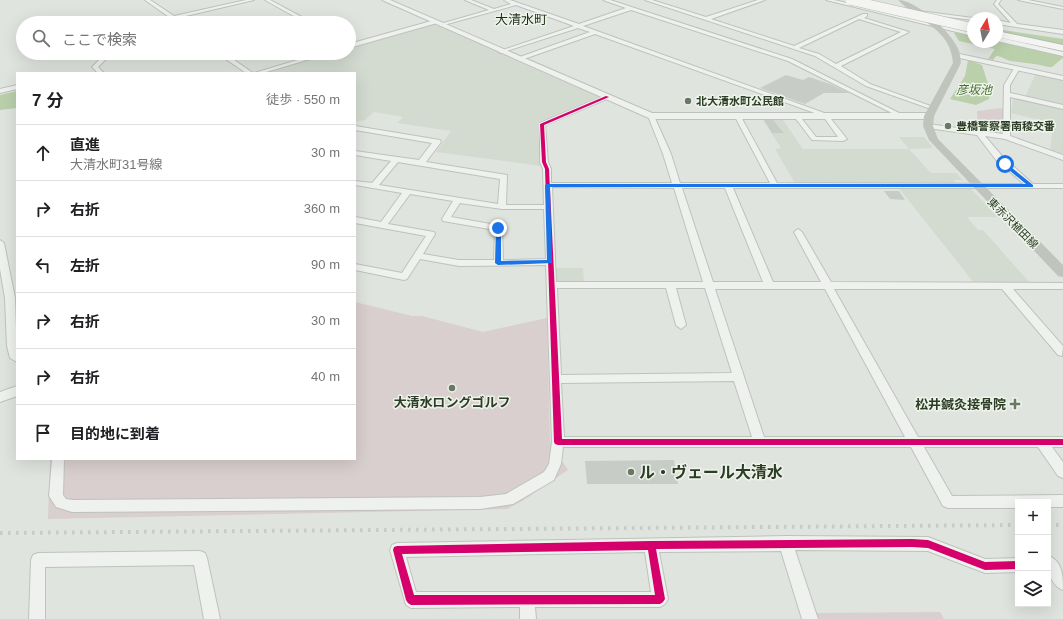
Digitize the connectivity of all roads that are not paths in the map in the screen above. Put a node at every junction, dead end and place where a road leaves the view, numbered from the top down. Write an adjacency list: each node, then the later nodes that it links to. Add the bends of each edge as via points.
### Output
1 (147, 0): 23 (street)
2 (252, 0): 24 (street)
3 (267, 0): 25 (street)
4 (385, 0): 30 (street)
5 (467, 0): 20 (street)
6 (506, 0): 16 (street)
7 (605, 0): 18 (street)
8 (763, 0): 29 (street)
9 (828, 0): 21 (street)
10 (850, 0): 35 (highway, bridge)
11 (854, 0): 26 (street)
12 (999, 0): 32 (street, via 996,4)
13 (1020, 0): 19 (street)
14 (905, 1): 22 (main road)
15 (647, 2): 29 (street)
16 (515, 4): 20 (street); 33 (street)
17 (637, 6): 18 (street)
18 (631, 8): 33 (street); 66 (street, via 790,60)
19 (1063, 8)
20 (493, 10): 30 (street)
21 (874, 11): 26 (street); 27 (street)
22 (919, 12): 28 (street); 34 (main road)
23 (171, 16)
24 (183, 16)
25 (297, 16)
26 (894, 16): 34 (street)
27 (860, 18): 42 (street); 51 (street, via 906,32)
28 (967, 18)
29 (706, 19): 42 (street)
30 (438, 23): 41 (street); 44 (street)
31 (1003, 23): 32 (street)
32 (1016, 25): 37 (street)
33 (579, 26): 36 (street); 44 (street)
34 (936, 26): 38 (street); 46 (main road)
35 (967, 27)
36 (595, 32): 47 (street); 64 (street)
37 (1063, 32)
38 (967, 33)
39 (1003, 35): 43 (highway)
40 (1003, 40): 45 (street)
41 (356, 44)
42 (794, 48): 51 (street)
43 (1063, 48)
44 (502, 52): 47 (street)
45 (1063, 54)
46 (958, 55): 52 (street); 67 (main road, via 957,63)
47 (519, 59): 60 (street)
48 (102, 60): 53 (street, via 95,67)
49 (230, 60): 54 (street)
50 (302, 60): 55 (street)
51 (838, 66): 67 (street, via 868,85)
52 (1017, 68): 56 (street); 59 (street, via 1008,85)
53 (100, 72)
54 (248, 72)
55 (260, 72)
56 (1063, 78)
57 (16, 87): 58 (street)
58 (0, 91)
59 (1007, 94): 61 (street); 70 (street)
60 (607, 97): 65 (street); 76 (street, via 542,124)
61 (1063, 107)
62 (737, 115): 63 (street); 65 (street); 80 (street)
63 (796, 115): 64 (street); 64 (street, via 814,139 843,139)
64 (825, 115): 66 (street)
65 (651, 116): 77 (street)
66 (902, 116): 67 (street)
67 (930, 117): 69 (street); 81 (main road, 東赤沢植田線, via 931,135)
68 (356, 128): 74 (street, via 437,142)
69 (980, 134): 70 (street); 82 (street, via 999,158)
70 (1006, 137): 72 (street)
71 (356, 153): 73 (street)
72 (1063, 158)
73 (396, 160): 74 (street); 78 (street)
74 (421, 163): 86 (street, via 504,177)
75 (356, 183): 78 (street)
76 (547, 185): 77 (street); 87 (street)
77 (677, 185): 79 (street); 99 (street)
78 (374, 186): 84 (street)
79 (728, 186): 80 (street); 101 (street)
80 (775, 186): 81 (street)
81 (977, 186): 82 (street); 97 (main road, 東赤沢植田線)
82 (1031, 186): 83 (street)
83 (1063, 186)
84 (408, 191): 85 (street); 89 (street)
85 (458, 200): 86 (street); 95 (street, via 446,219 498,228)
86 (502, 207): 87 (street)
87 (548, 207): 94 (street)
88 (356, 220): 89 (street)
89 (383, 225): 92 (street, via 431,234)
90 (798, 232): 102 (street)
91 (0, 243): 93 (street)
92 (417, 256): 95 (street, via 459,263); 96 (street, via 404,277)
93 (1, 261): 107 (street, via 10,298 12,346)
94 (550, 262): 95 (street); 100 (street)
95 (498, 263)
96 (356, 267)
97 (1063, 274)
98 (670, 284): 99 (street); 100 (street); 105 (street)
99 (708, 284): 101 (street); 108 (street)
100 (551, 285): 109 (street)
101 (769, 285): 102 (street)
102 (828, 285): 103 (street); 113 (street)
103 (1004, 286): 104 (street); 106 (street)
104 (1063, 286)
105 (681, 326)
106 (1062, 352)
107 (16, 357)
108 (738, 377): 109 (street); 112 (street)
109 (556, 379): 114 (street)
110 (16, 391): 111 (street)
111 (0, 398)
112 (759, 441): 113 (street); 114 (street)
113 (914, 441): 115 (street); 119 (street, via 948,502)
114 (558, 442): 117 (street, via 555,464 549,476 508,500 480,503 82,507 58,501)
115 (1041, 442): 116 (street); 118 (street)
116 (1063, 442)
117 (58, 460)
118 (1063, 472)
119 (1063, 501)
120 (786, 543): 121 (street); 123 (street, via 928,544 985,566); 129 (street)
121 (651, 545): 125 (street, via 660,599); 125 (street, via 397,550 410,600)
122 (1054, 564): 124 (street)
123 (1015, 565)
124 (1063, 583)
125 (527, 600): 128 (street)
126 (37, 619): 127 (street, via 38,560 200,558)
127 (212, 619)
128 (528, 619)
129 (810, 619)

